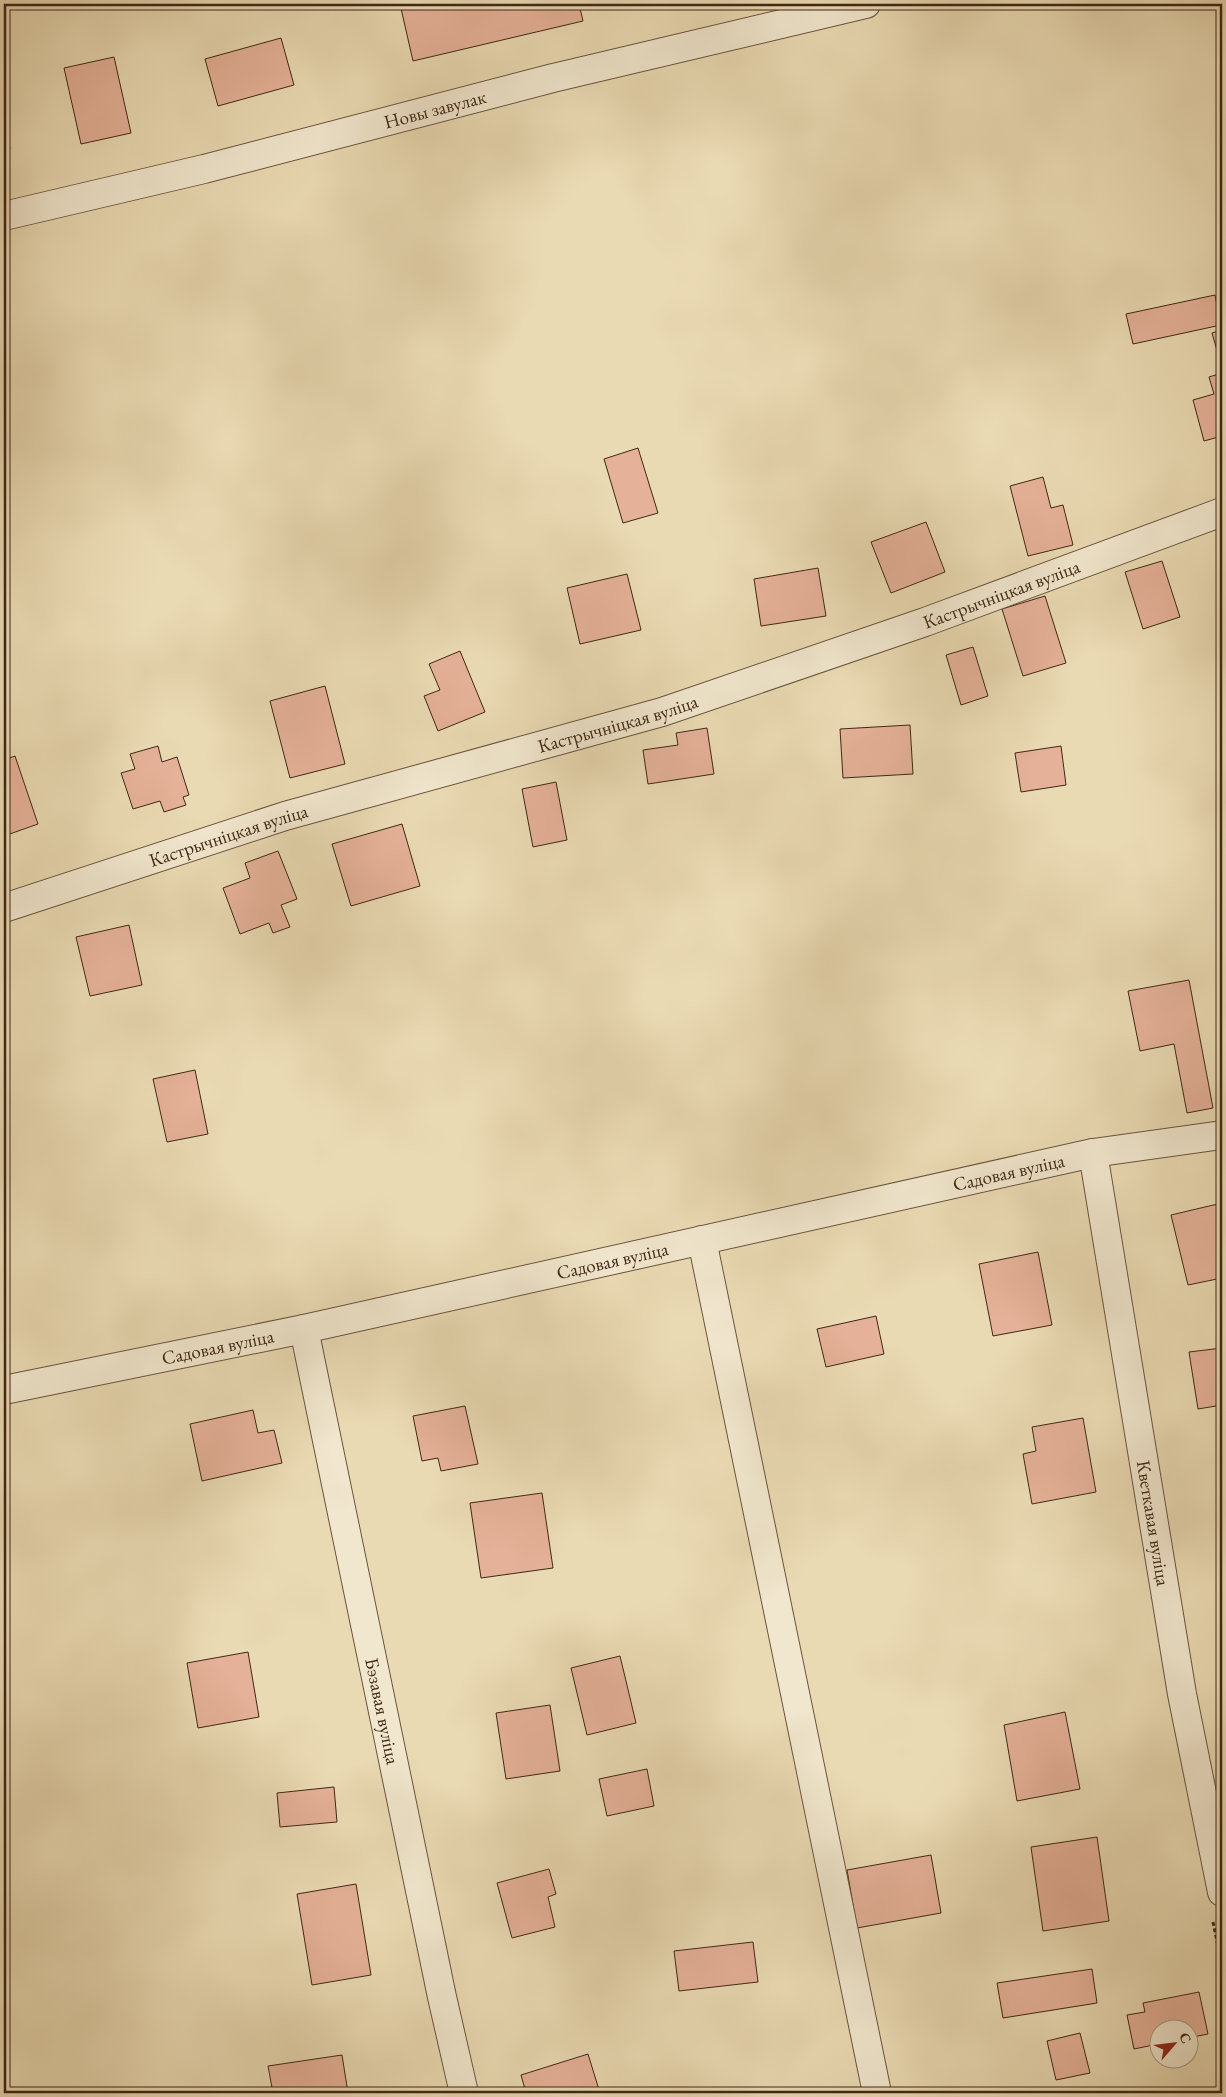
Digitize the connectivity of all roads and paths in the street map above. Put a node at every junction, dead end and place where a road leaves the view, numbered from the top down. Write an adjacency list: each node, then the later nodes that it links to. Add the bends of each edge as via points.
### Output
1 (866, 4): 2 (street, Новы завулак, via 552,78 204,169)
2 (4, 216)
3 (1222, 512): 4 (street, Кастрычніцкая вуліца, via 925,622 662,712 285,816)
4 (4, 908)
5 (1222, 1135): 6 (street, Садовая вуліца)
6 (1093, 1153): 7 (street, Садовая вуліца); 10 (street, Кветкавая вуліца, via 1182,1694)
7 (702, 1240): 8 (street, Садовая вуліца); 12 (street)
8 (304, 1329): 9 (street, Садовая вуліца); 11 (street, Бэзавая вуліца)
9 (4, 1390)
10 (1222, 1892)
11 (464, 2093)
12 (877, 2093)

